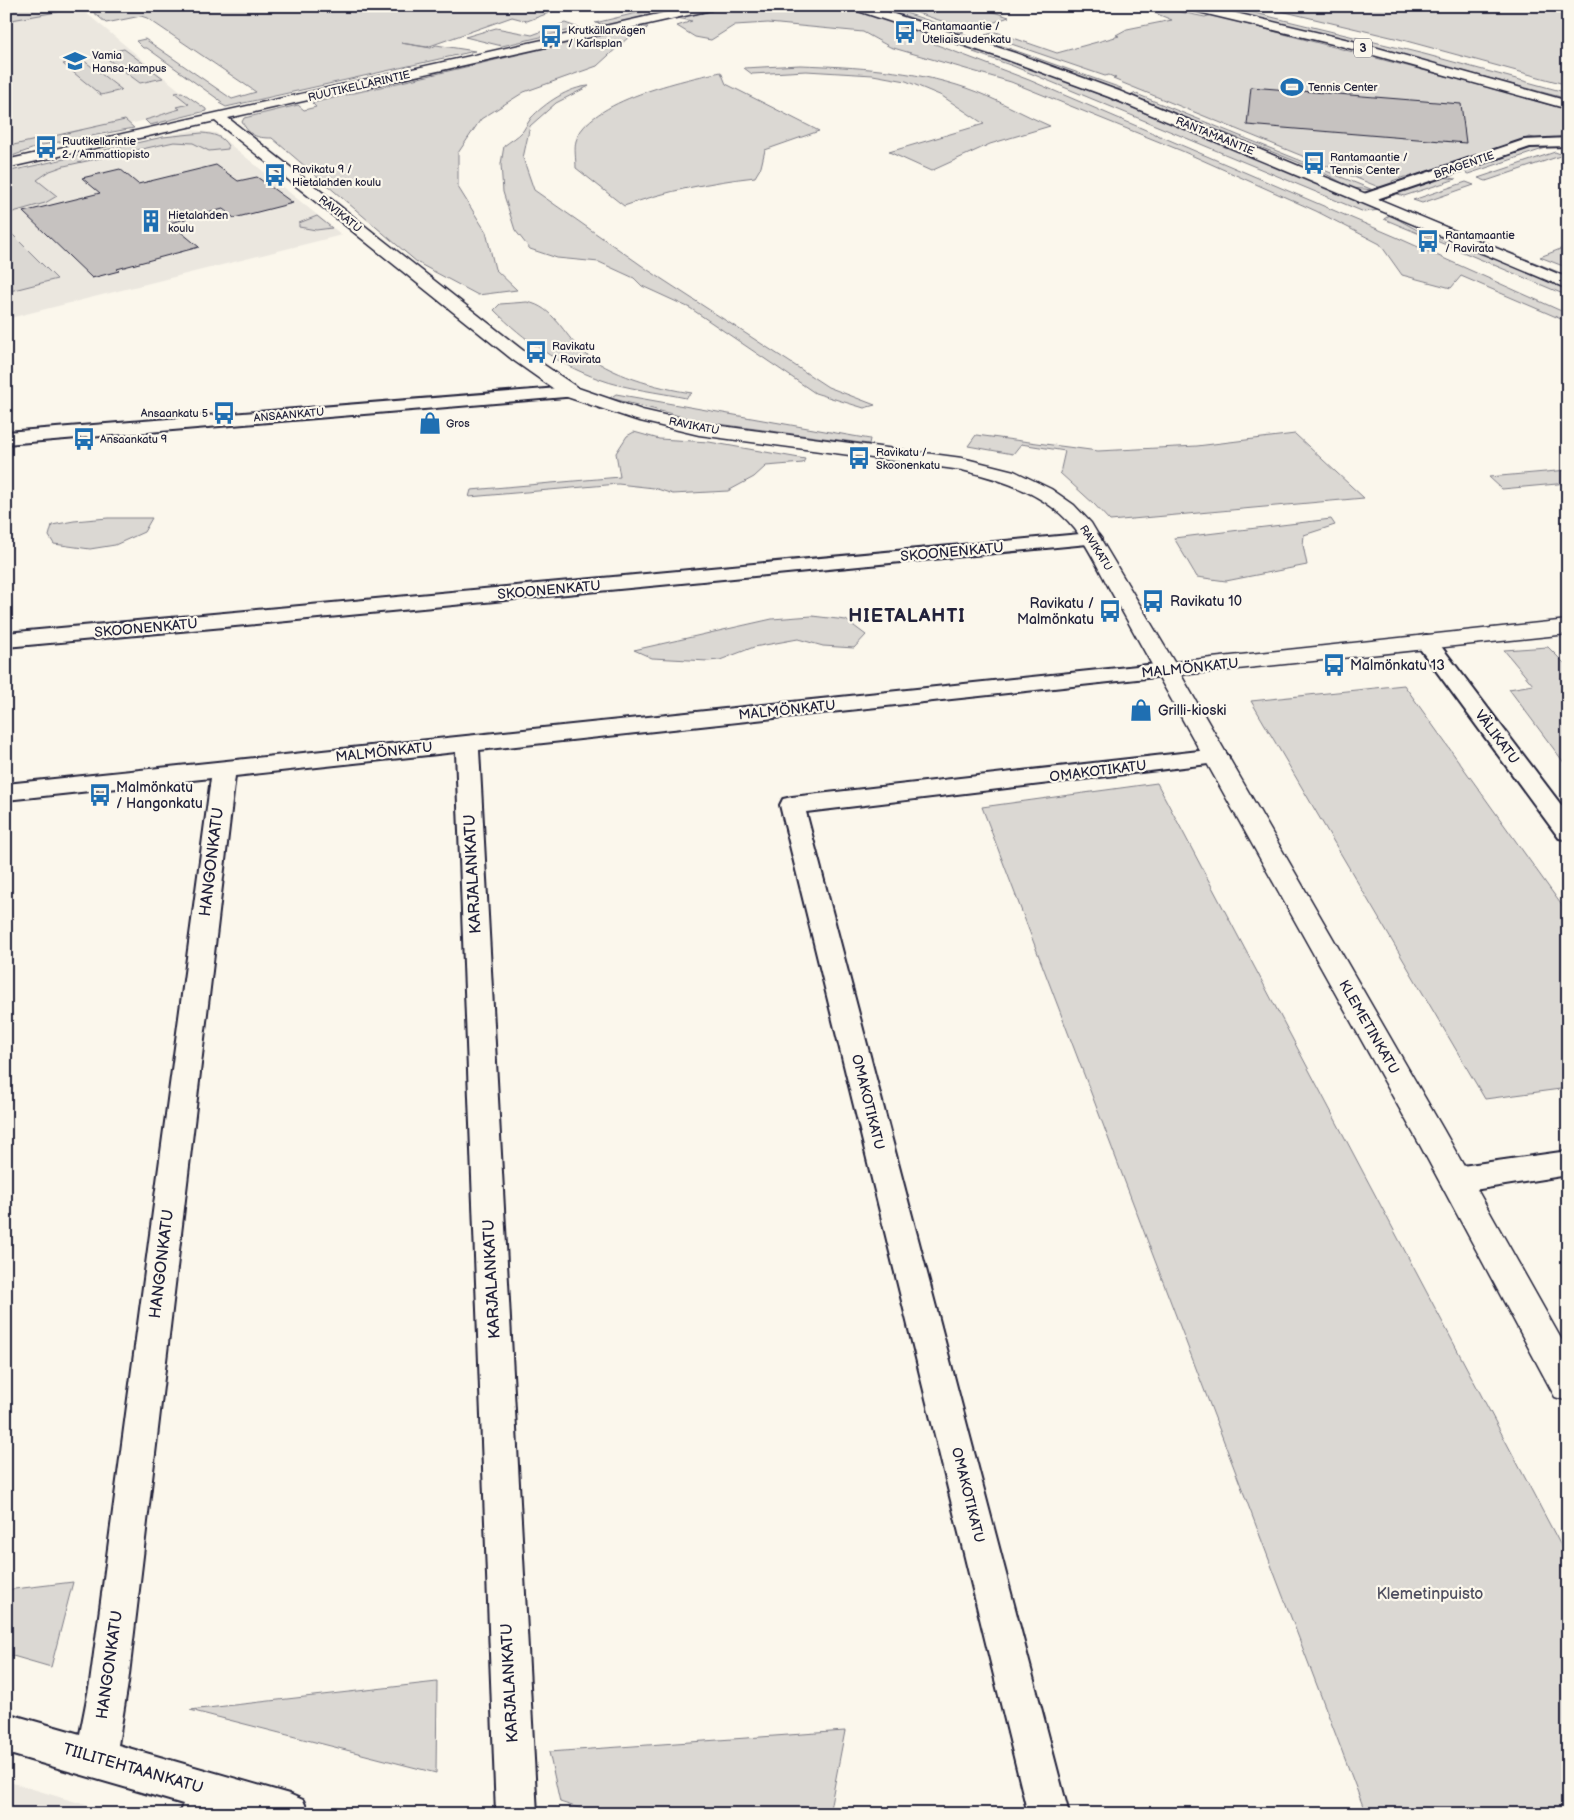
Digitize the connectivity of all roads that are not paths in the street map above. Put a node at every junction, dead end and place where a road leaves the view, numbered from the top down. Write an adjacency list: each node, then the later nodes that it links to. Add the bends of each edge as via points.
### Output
1 (711, 6): 7 (main road, RUUTIKELLARINTIE)
2 (856, 6): 10 (main road, RANTAMAANTIE, via 1062,74)
3 (1190, 6): 6 (main road, 3, via 1363,48)
4 (1239, 6): 5 (main road, 3)
5 (1368, 36)
6 (1568, 104)
7 (218, 117): 9 (main road, RUUTIKELLARINTIE); 12 (main road, RAVIKATU, via 512,350)
8 (1568, 142): 10 (street, BRAGENTIE, via 1529,143)
9 (6, 164)
10 (1363, 199): 11 (main road, RANTAMAANTIE)
11 (1568, 284)
12 (571, 392): 13 (street, ANSAANKATU); 14 (main road, RAVIKATU, via 636,414 699,429 962,464 1007,475 1044,492 1067,509)
13 (6, 438)
14 (1092, 539): 16 (street, SKOONENKATU); 18 (main road, RAVIKATU)
15 (1568, 627): 17 (main road, MALMÖNKATU)
16 (6, 640)
17 (1426, 642): 18 (main road, MALMÖNKATU); 23 (street, VÄLIKATU)
18 (1166, 670): 19 (street, MALMÖNKATU); 20 (main road, KLEMETINKATU)
19 (467, 744): 21 (street, MALMÖNKATU); 31 (street, KARJALANKATU)
20 (1217, 758): 25 (main road, KLEMETINKATU); 32 (street, OMAKOTIKATU, via 792,805)
21 (224, 769): 22 (street, MALMÖNKATU); 28 (street, HANGONKATU, via 115,1635)
22 (6, 792)
23 (1568, 832)
24 (1568, 1163): 25 (street)
25 (1455, 1180): 26 (main road, KLEMETINKATU)
26 (1568, 1385)
27 (6, 1732): 28 (street, TIILITEHTAANKATU)
28 (96, 1758): 29 (street, TIILITEHTAANKATU)
29 (206, 1803): 30 (street, TIILITEHTAANKATU)
30 (289, 1814)
31 (517, 1814)
32 (1049, 1814)

